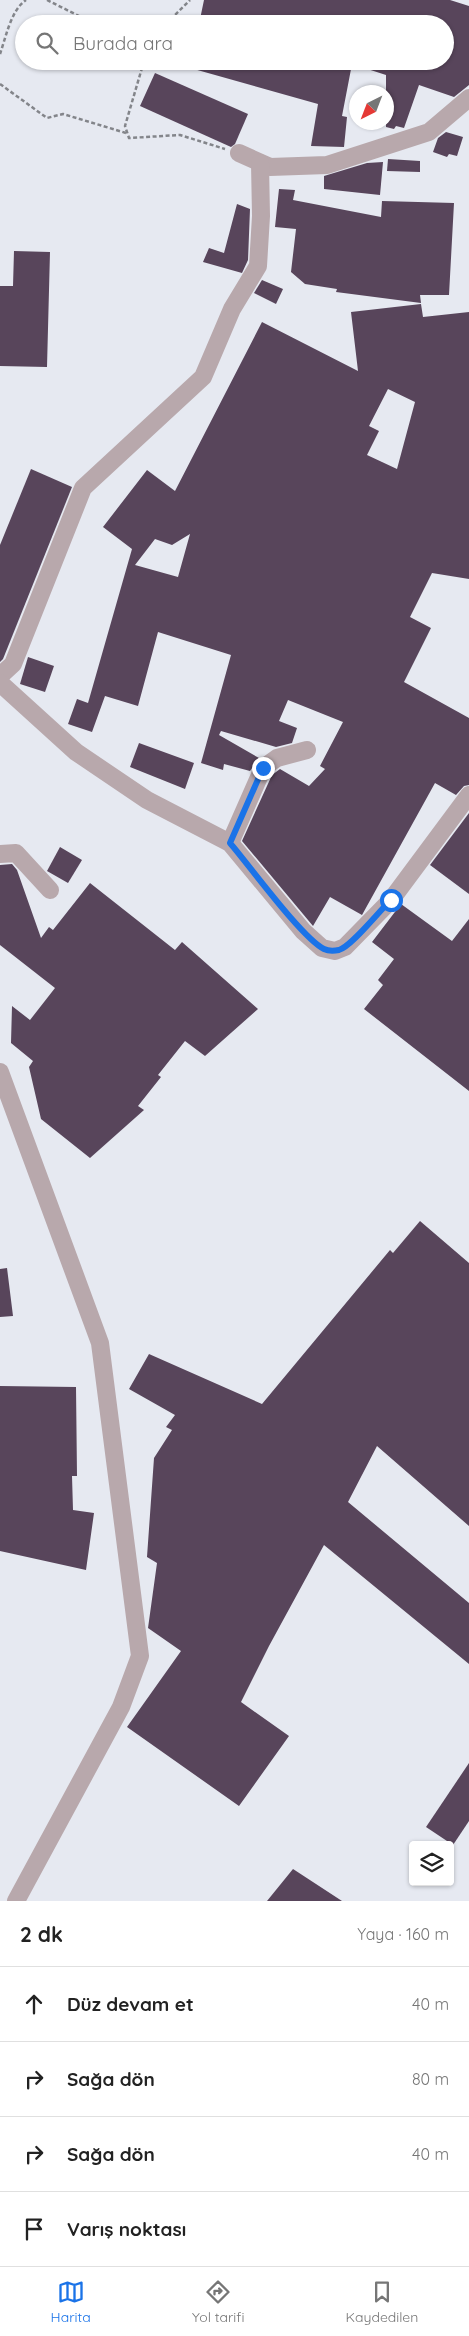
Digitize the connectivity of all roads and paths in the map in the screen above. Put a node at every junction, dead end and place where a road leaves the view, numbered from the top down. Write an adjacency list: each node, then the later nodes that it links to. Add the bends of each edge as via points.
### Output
1 (26, 0): 4 (path)
2 (47, 0): 5 (path)
3 (190, 0): 6 (path)
4 (21, 1): 7 (path)
5 (77, 15)
6 (176, 15)
7 (0, 54)
8 (142, 70): 11 (path, via 125,126)
9 (0, 84): 11 (path, via 47,118 63,114)
10 (469, 98): 13 (street, via 429,132 327,165 270,167)
11 (127, 134): 12 (path, via 129,138 180,135)
12 (239, 153): 13 (street)
13 (260, 162): 14 (street, via 258,266 232,309 204,376 83,488 13,664)
14 (0, 676)
15 (0, 683): 18 (street, via 76,752 148,800)
16 (307, 750): 18 (street, via 277,758 263,768)
17 (469, 795): 18 (street, via 391,900 345,947 335,951 322,948 303,931)
18 (230, 843)
19 (0, 854): 20 (street, via 16,853)
20 (50, 890)
21 (0, 1072): 22 (street, via 100,1343 140,1656 121,1707)
22 (16, 1901)

